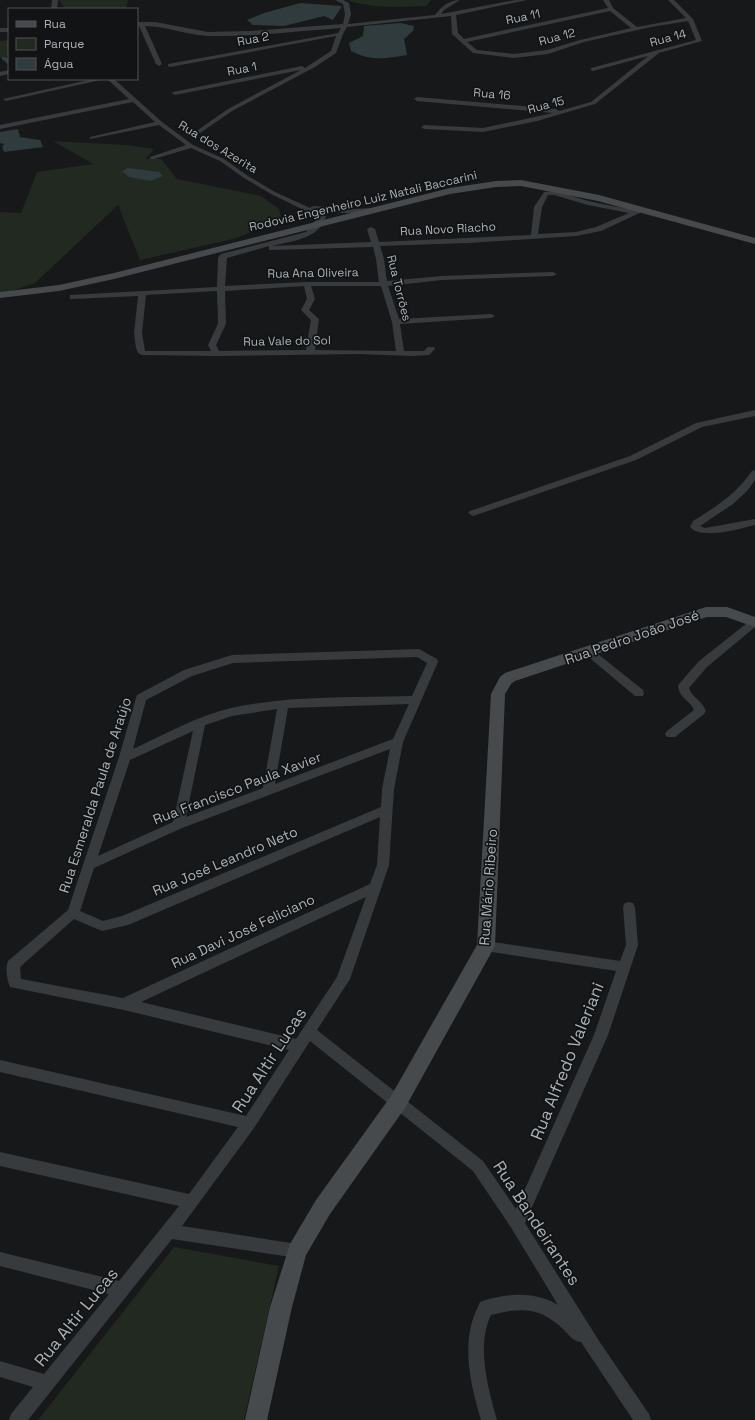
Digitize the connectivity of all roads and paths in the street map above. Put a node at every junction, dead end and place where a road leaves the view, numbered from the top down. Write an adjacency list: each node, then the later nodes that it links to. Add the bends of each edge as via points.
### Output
1 (338, 0): 13 (street, via 346,3 348,14)
2 (457, 0): 10 (street, via 442,9)
3 (498, 0): 7 (street)
4 (524, 0): 7 (street)
5 (606, 0): 8 (street)
6 (671, 0): 11 (street, Rua 14)
7 (508, 3): 9 (street)
8 (612, 9): 14 (street); 16 (street, Rua 11)
9 (453, 13): 10 (street); 16 (street, Rua 12, via 455,34)
10 (436, 17): 13 (street)
11 (690, 19): 14 (street, Rua 12); 17 (street, Rua 14, via 699,41)
12 (139, 24): 13 (street, via 155,24 208,34); 20 (street)
13 (345, 26): 15 (street, Rua 1)
14 (636, 29): 16 (street, Rua 12, via 582,41 548,52 514,56 475,52)
15 (340, 34): 21 (street, Rua 2); 22 (street, Rua 1, via 334,52)
16 (464, 41)
17 (658, 52): 23 (street, Rua 14); 30 (street, Rua 15, via 593,103)
18 (4, 58): 19 (street)
19 (8, 62)
20 (159, 64)
21 (170, 65)
22 (314, 66): 26 (street, Rua 1); 34 (street, Rua 1, via 230,110)
23 (593, 69)
24 (97, 80): 27 (street)
25 (111, 80): 29 (street, Rua dos Azerita)
26 (174, 93)
27 (6, 99)
28 (417, 99): 30 (street, Rua 16)
29 (135, 100): 31 (street, Rua dos Azerita); 32 (street)
30 (564, 112): 33 (street, Rua 15, via 483,130)
31 (160, 123): 35 (street); 36 (street, Rua dos Azerita)
32 (0, 127)
33 (424, 127)
34 (200, 131)
35 (92, 138)
36 (191, 146): 37 (street); 38 (street, Rua dos Azerita, via 222,160 273,193)
37 (152, 158)
38 (304, 207): 39 (street); 41 (street, via 322,216)
39 (371, 210): 40 (main road, Rodovia Engenheiro Luiz Natali Baccarini, via 474,186 515,183 599,198); 41 (main road, Rodovia Engenheiro Luiz Natali Baccarini)
40 (638, 211): 43 (street, Rua Novo Riacho, via 598,229 576,234); 43 (street, via 546,193 538,207); 44 (main road, Rodovia Engenheiro Luiz Natali Baccarini)
41 (317, 224): 46 (street, via 309,234); 52 (main road, Rodovia Engenheiro Luiz Natali Baccarini, via 114,276 59,288)
42 (371, 229): 45 (street, Rua Torrões)
43 (534, 236): 45 (street, Rua Novo Riacho)
44 (755, 241)
45 (376, 244): 46 (street, Rua Novo Riacho); 49 (street, Rua Torrões)
46 (250, 249): 50 (street, via 222,258)
47 (553, 274): 49 (street, Rua Ana Oliveira, via 442,278)
48 (307, 284): 49 (street, Rua Ana Oliveira); 50 (street, Rua Ana Oliveira); 57 (street, via 311,299 305,310 315,319)
49 (384, 284): 55 (street, Rua Torrões)
50 (221, 288): 51 (street, Rua Ana Oliveira); 58 (street, via 222,324 212,345)
51 (142, 293): 53 (street, Rua Ana Oliveira); 58 (street, Rua Vale do Sol, via 138,341 142,353)
52 (0, 295)
53 (73, 298)
54 (490, 316): 55 (street)
55 (396, 322): 59 (street, Rua Torrões)
56 (431, 349): 59 (street, Rua Vale do Sol, via 426,353)
57 (310, 353): 58 (street, Rua Vale do Sol); 59 (street, Rua Vale do Sol)
58 (216, 354)
59 (400, 354)
60 (755, 413): 62 (street, via 699,425 633,458)
61 (755, 474): 63 (street, via 747,487 726,506 696,523 695,527 705,531)
62 (473, 513)
63 (755, 522)
64 (755, 622): 65 (main road, Rua Pedro João José, via 726,612 706,612); 72 (street, via 703,664 683,687 685,694 698,705 700,711)
65 (589, 652): 67 (main road, Rua Pedro João José); 68 (street)
66 (433, 662): 69 (street, Rua Altir Lucas); 74 (street, Rua Esmeralda Paula de Araújo, via 419,653 232,659 188,673 141,698)
67 (510, 677): 82 (main road, Rua Mário Ribeiro, via 498,694)
68 (639, 693)
69 (416, 700): 70 (street); 73 (street, Rua Altir Lucas)
70 (283, 704): 71 (street, via 231,712); 75 (street)
71 (200, 723): 74 (street); 77 (street)
72 (671, 734)
73 (397, 742): 75 (street, Rua Francisco Paula Xavier); 76 (street, Rua Altir Lucas)
74 (125, 757): 78 (street, Rua Esmeralda Paula de Araújo)
75 (268, 792): 77 (street, Rua Francisco Paula Xavier)
76 (387, 809): 79 (street, Rua Altir Lucas, via 383,865); 81 (street, Rua José Leandro Neto, via 124,920 102,926)
77 (178, 825): 78 (street, Rua Francisco Paula Xavier)
78 (89, 865): 81 (street, Rua Esmeralda Paula de Araújo)
79 (375, 887): 84 (street, Rua Davi José Feliciano); 85 (street, Rua Altir Lucas, via 343,979)
80 (629, 906): 83 (street, Rua Alfredo Valeriani, via 632,945)
81 (73, 913): 84 (street, Rua Esmeralda Paula de Araújo, via 13,964 15,984)
82 (486, 946): 83 (street); 88 (main road, Rua Mário Ribeiro)
83 (624, 967): 92 (street, Rua Alfredo Valeriani, via 601,1036)
84 (124, 1004): 86 (street)
85 (309, 1032): 86 (street, Rua Altir Lucas); 88 (street, Rua Bandeirantes)
86 (299, 1046): 89 (street, Rua Altir Lucas)
87 (0, 1066): 89 (street)
88 (398, 1102): 92 (street, Rua Bandeirantes, via 478,1166); 94 (main road, Rua Mário Ribeiro, via 323,1208)
89 (249, 1123): 91 (street, Rua Altir Lucas)
90 (0, 1159): 91 (street)
91 (192, 1202): 93 (street, Rua Altir Lucas)
92 (517, 1224): 97 (street, Rua Bandeirantes)
93 (168, 1231): 94 (street); 96 (street, Rua Altir Lucas)
94 (296, 1251): 101 (main road, Rua Mário Ribeiro)
95 (0, 1259): 96 (street)
96 (121, 1289): 99 (street, Rua Altir Lucas)
97 (595, 1350): 102 (street, via 565,1320 545,1306 512,1302 486,1308 479,1323 476,1349 481,1394); 103 (street, Rua Bandeirantes)
98 (0, 1369): 99 (street)
99 (46, 1383): 100 (street, Rua Altir Lucas)
100 (17, 1420)
101 (256, 1420)
102 (489, 1420)
103 (643, 1420)

